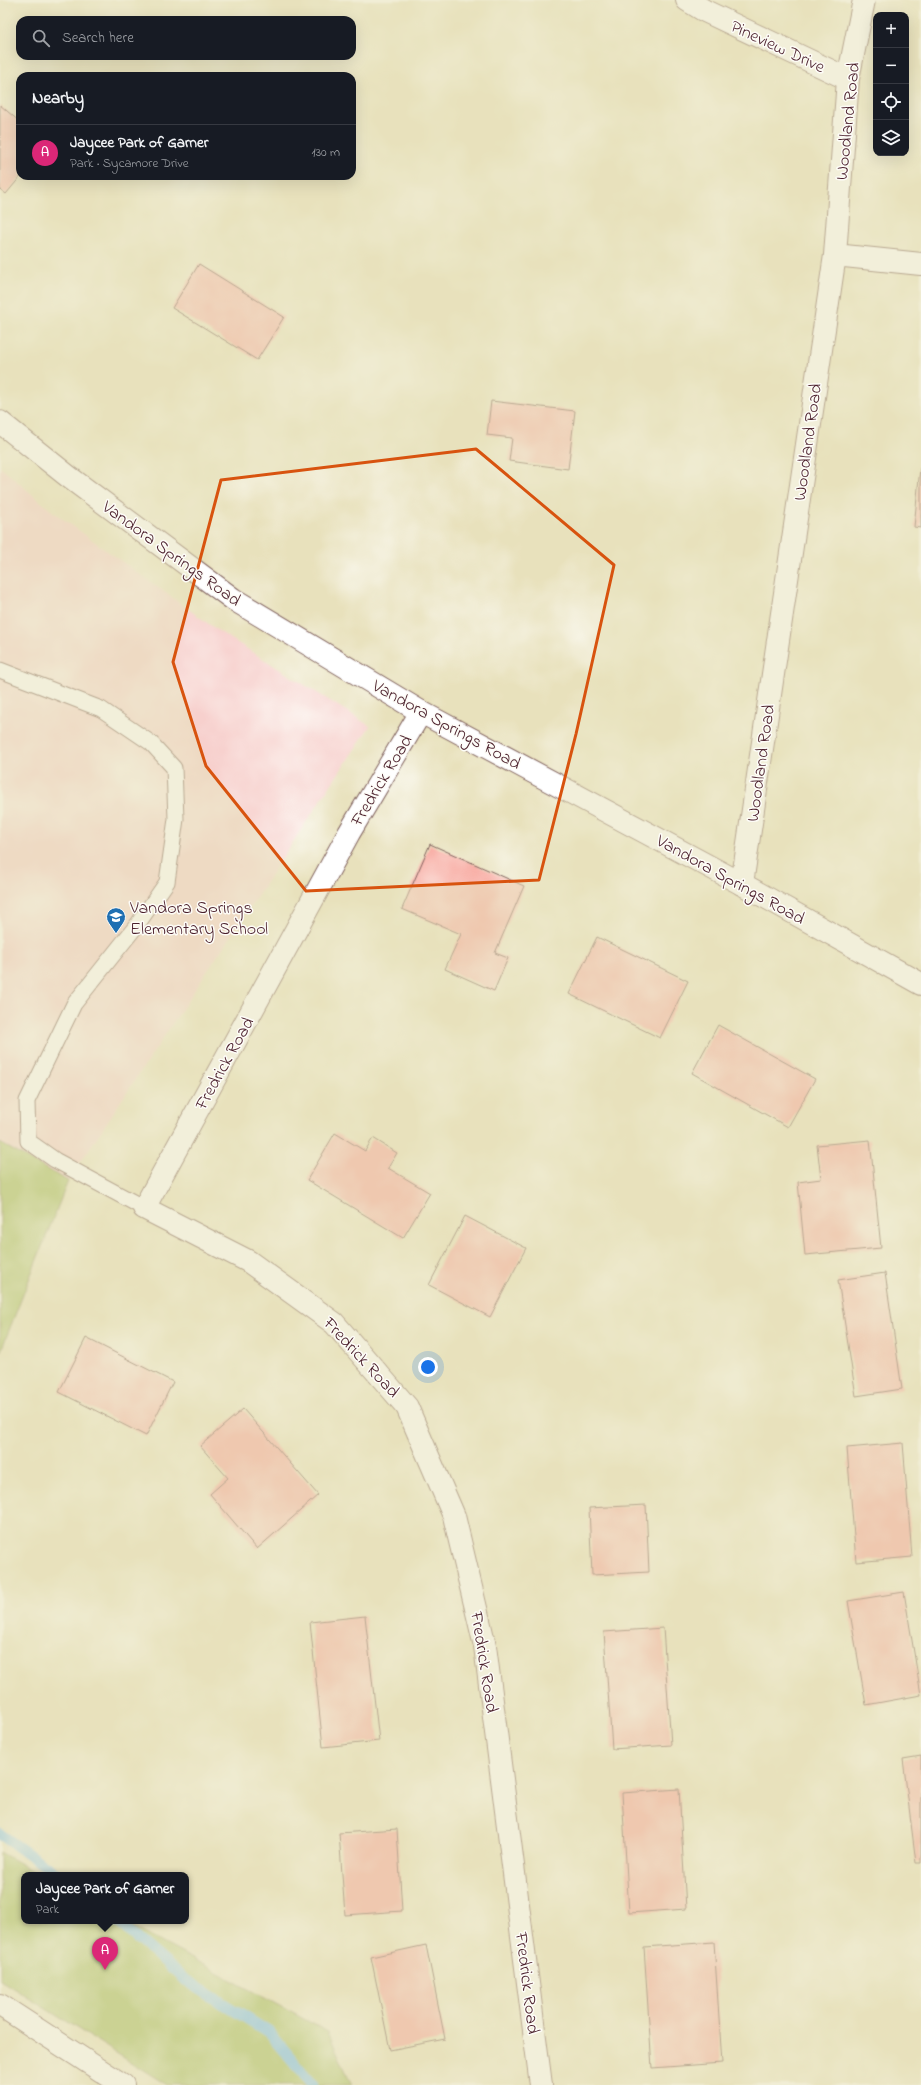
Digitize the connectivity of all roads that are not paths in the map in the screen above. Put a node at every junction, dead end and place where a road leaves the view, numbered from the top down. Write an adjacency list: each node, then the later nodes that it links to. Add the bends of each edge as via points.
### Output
1 (687, 0): 3 (street, Pineview Drive)
2 (864, 0): 3 (street, Woodland Road)
3 (848, 79): 4 (street, Woodland Road)
4 (835, 255): 5 (street); 9 (street, Woodland Road)
5 (921, 264)
6 (0, 422): 8 (street, Vandora Springs Road, via 69,477 233,599)
7 (0, 670): 11 (lane, via 101,709 151,743 174,768 176,819 167,882 137,925 74,1004 27,1101 28,1141 54,1160)
8 (421, 712): 9 (street, Vandora Springs Road); 11 (street, Fredrick Road, via 349,833)
9 (742, 884): 10 (street, Vandora Springs Road)
10 (921, 984)
11 (144, 1208): 14 (street, Fredrick Road, via 248,1261 334,1323 408,1407 454,1516 485,1646)
12 (0, 2005): 13 (street)
13 (123, 2085)
14 (541, 2085)

